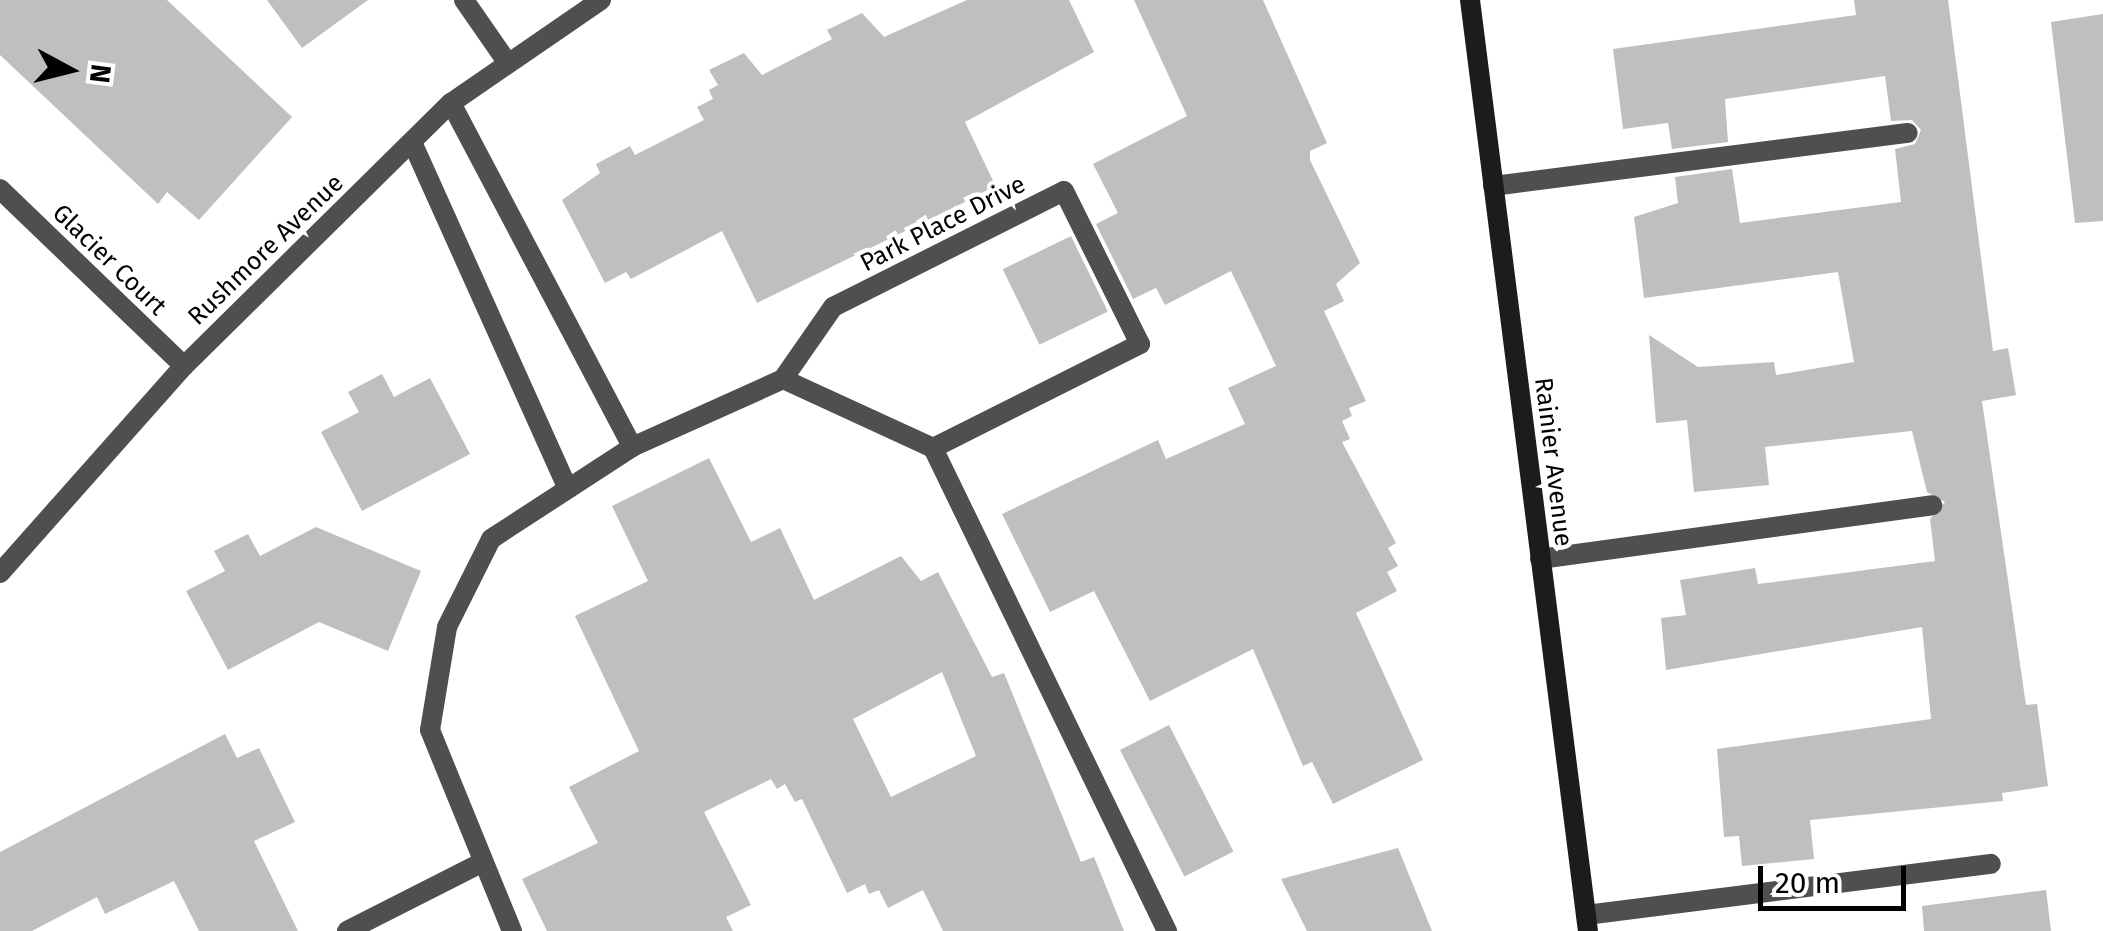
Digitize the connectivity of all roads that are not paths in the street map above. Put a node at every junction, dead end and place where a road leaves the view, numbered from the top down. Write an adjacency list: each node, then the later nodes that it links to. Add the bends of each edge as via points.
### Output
1 (464, 0): 4 (street)
2 (601, 0): 4 (street, Rushmore Avenue)
3 (1470, 0): 8 (street, Rainier Avenue)
4 (507, 62): 5 (street, Rushmore Avenue)
5 (451, 103): 7 (street, Rushmore Avenue); 12 (street)
6 (1908, 134): 8 (street)
7 (412, 142): 10 (street, Rushmore Avenue); 14 (street)
8 (1492, 186): 16 (street, Rainier Avenue)
9 (0, 189): 10 (street, Glacier Court)
10 (184, 366): 17 (street, Rushmore Avenue)
11 (783, 380): 12 (street); 13 (street); 13 (street, Park Place Drive, via 833,307 1064,191 1140,344)
12 (632, 448): 14 (street)
13 (933, 448): 23 (street)
14 (568, 489): 18 (street, via 492,539 448,627 430,730)
15 (1932, 506): 16 (street)
16 (1540, 559): 20 (street, Rainier Avenue)
17 (0, 573)
18 (479, 864): 21 (street); 22 (street)
19 (1990, 864): 20 (street)
20 (1587, 923)
21 (346, 931)
22 (512, 931)
23 (1167, 931)

